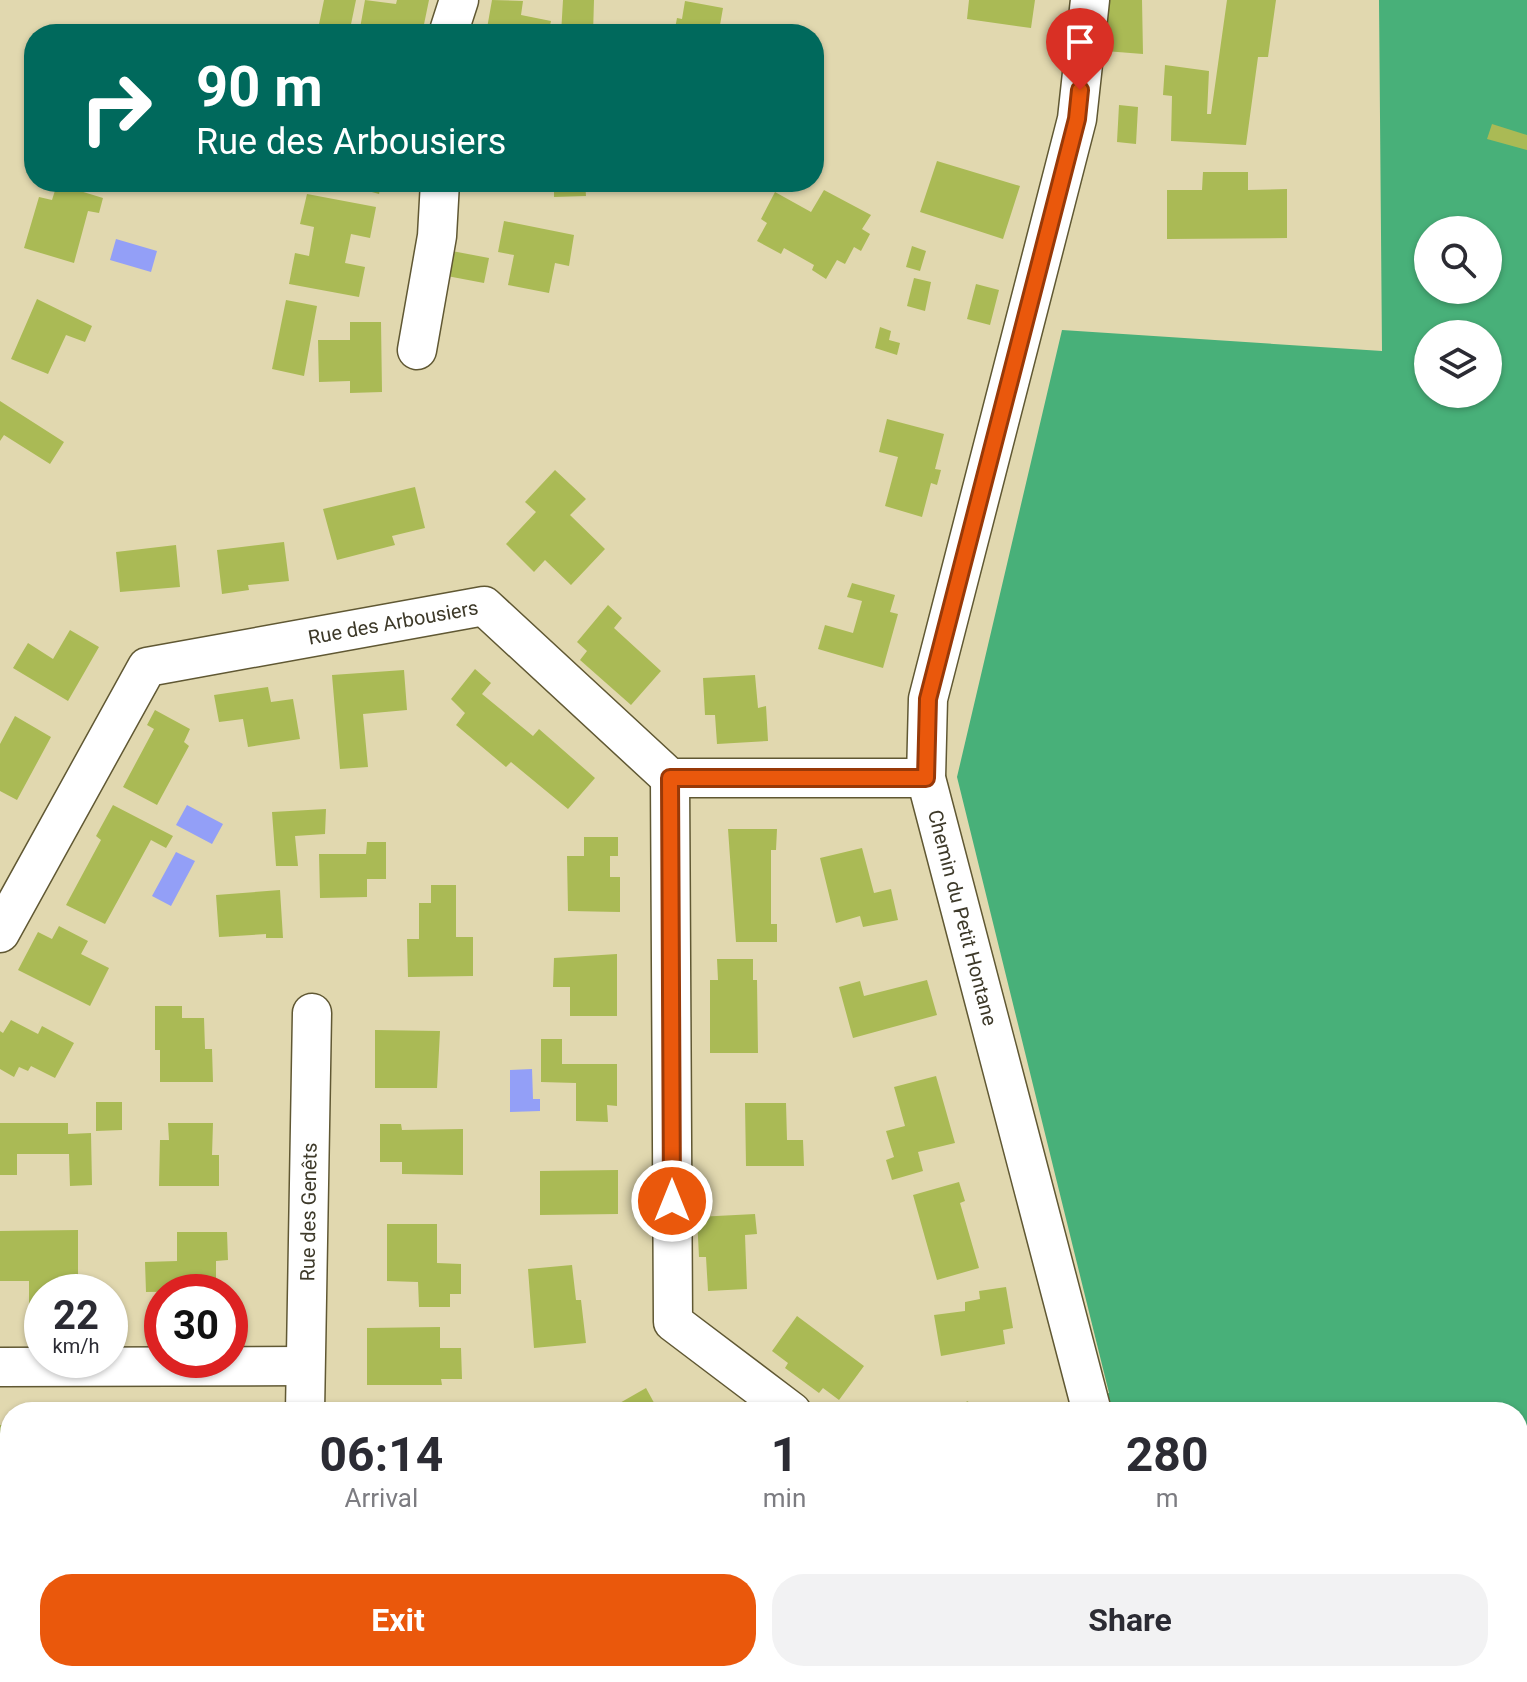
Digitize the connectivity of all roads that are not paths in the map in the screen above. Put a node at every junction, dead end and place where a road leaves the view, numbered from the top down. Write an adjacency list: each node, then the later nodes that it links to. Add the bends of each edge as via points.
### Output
1 (459, 0): 3 (street)
2 (1090, 0): 7 (street, Chemin du Petit Hontane, via 1077,119 928,699)
3 (451, 24)
4 (439, 192): 5 (street)
5 (417, 350)
6 (670, 778): 7 (street); 8 (street, Rue des Arbousiers, via 484,606 147,667); 13 (street, via 673,1322)
7 (926, 778): 14 (street, Chemin du Petit Hontane)
8 (0, 933)
9 (312, 1013): 10 (street, Rue des Genêts)
10 (305, 1366): 11 (street); 12 (street, Rue des Genêts)
11 (0, 1367)
12 (305, 1402)
13 (779, 1402)
14 (1089, 1402)

